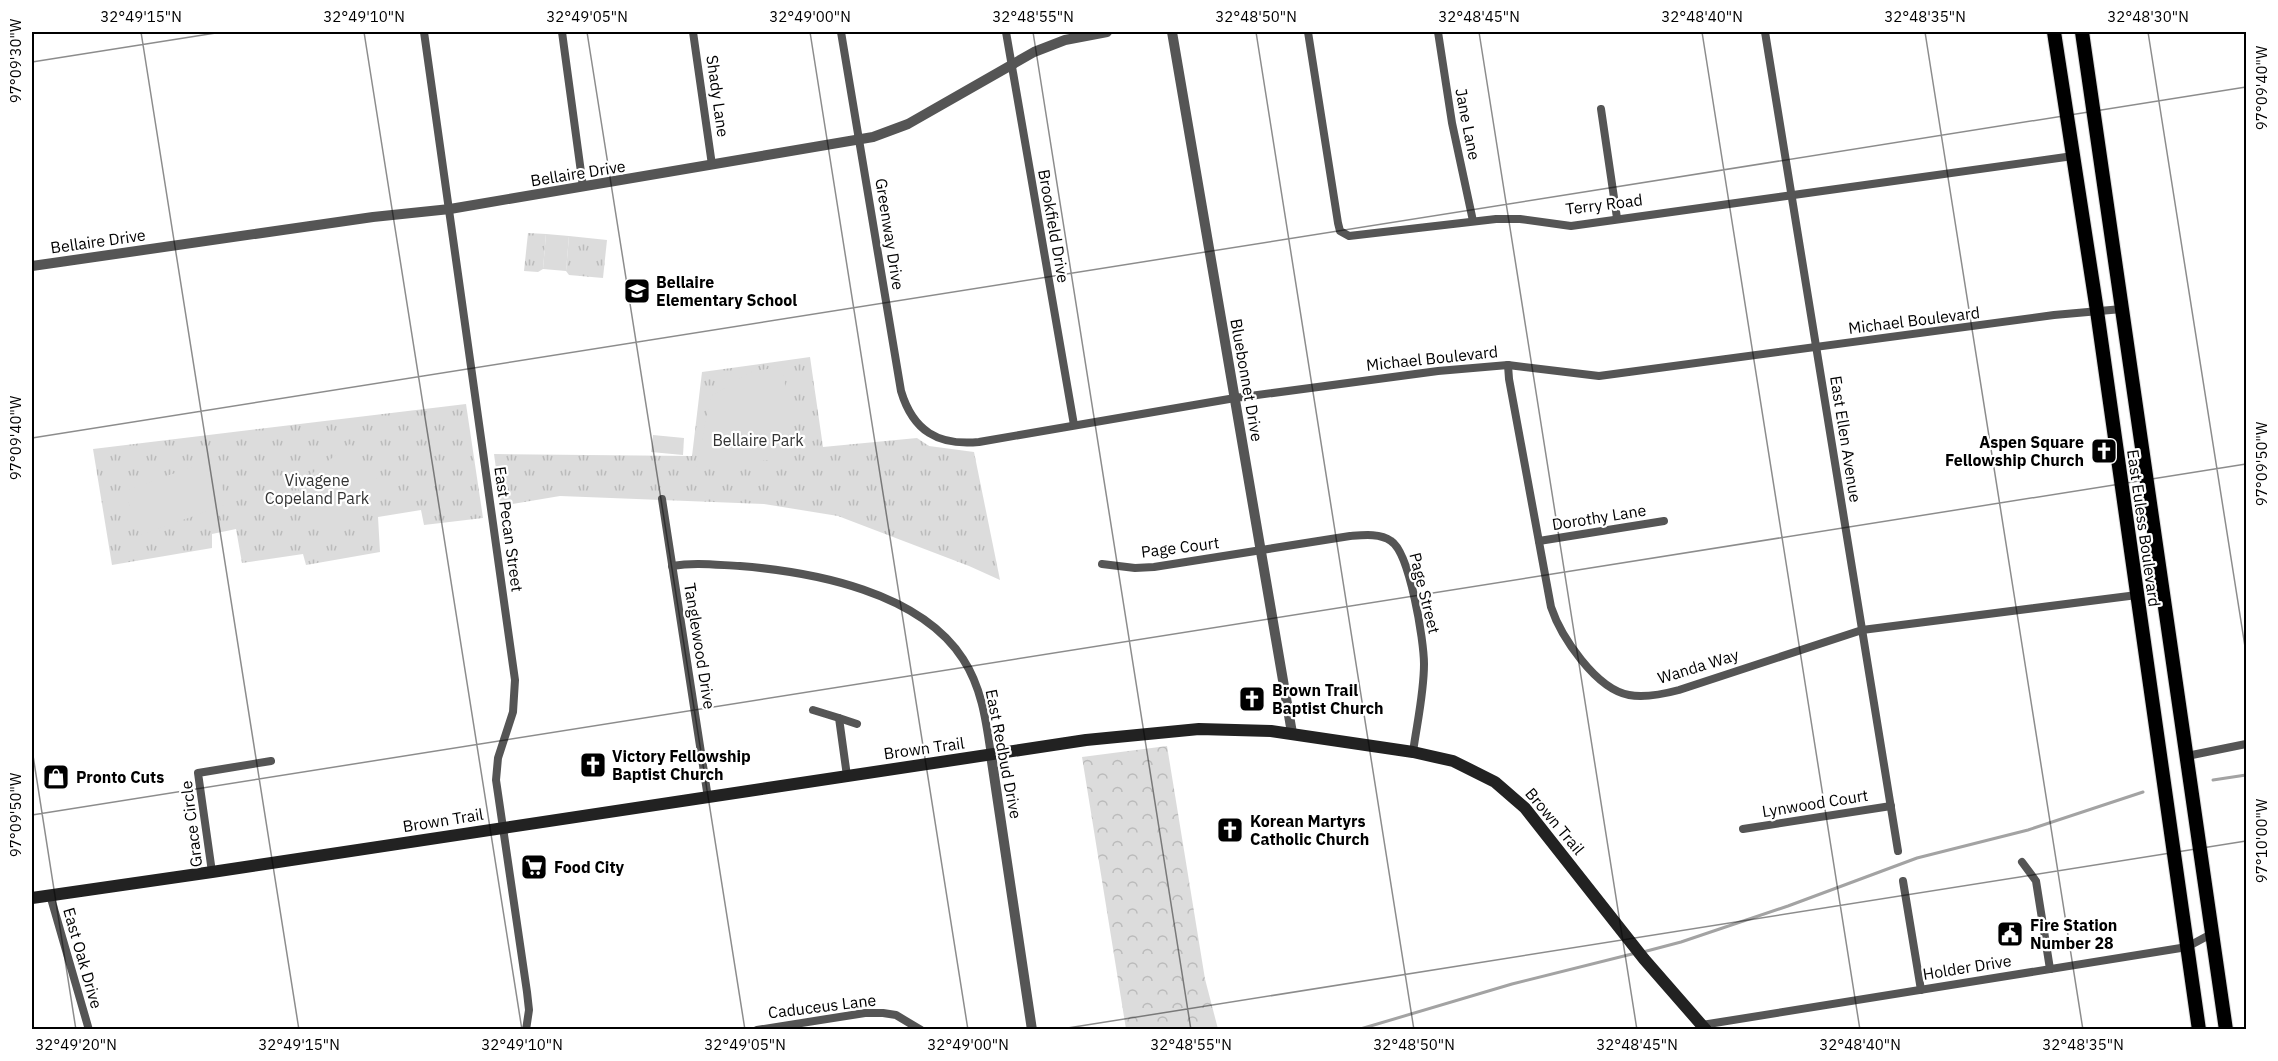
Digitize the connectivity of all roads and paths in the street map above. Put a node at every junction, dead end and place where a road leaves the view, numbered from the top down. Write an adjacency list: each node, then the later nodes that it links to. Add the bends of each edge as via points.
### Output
1 (424, 32): 20 (street, East Pecan Street)
2 (562, 32): 18 (street)
3 (693, 32): 17 (street, Shady Lane)
4 (842, 32): 15 (street, Greenway Drive)
5 (1005, 32): 13 (street, Brookfield Drive)
6 (1107, 32): 13 (street, Bellaire Drive, via 1065,40)
7 (1172, 32): 28 (street, Bluebonnet Drive)
8 (1308, 32): 22 (street, Terry Road, via 1340,231 1349,236 1366,235)
9 (1438, 32): 22 (street, Jane Lane)
10 (1765, 32): 19 (street, East Ellen Avenue)
11 (2054, 32): 16 (main road, East Euless Boulevard)
12 (2082, 32): 24 (main road, East Euless Boulevard)
13 (1011, 66): 15 (street, Bellaire Drive, via 908,124); 29 (street, Brookfield Drive)
14 (1601, 109): 21 (street)
15 (859, 140): 17 (street, Bellaire Drive); 30 (street, Greenway Drive, via 901,391 911,417)
16 (2073, 156): 19 (street, Terry Road); 25 (main road, East Euless Boulevard)
17 (712, 165): 18 (street, Bellaire Drive)
18 (583, 187): 20 (street, Bellaire Drive)
19 (1791, 195): 21 (street, Terry Road); 26 (street, East Ellen Avenue)
20 (450, 209): 23 (street, Bellaire Drive); 51 (street, East Pecan Street, via 515,680 513,712 496,768)
21 (1617, 218): 22 (street, Terry Road, via 1570,226 1520,219)
22 (1473, 221)
23 (32, 266)
24 (2121, 309): 25 (street, Michael Boulevard); 46 (main road, East Euless Boulevard)
25 (2097, 311): 26 (street, Michael Boulevard); 37 (main road, East Euless Boulevard)
26 (1816, 347): 27 (street, Michael Boulevard, via 1599,376); 38 (street, East Ellen Avenue)
27 (1508, 365): 28 (street, Michael Boulevard); 33 (street, Wanda Way)
28 (1235, 398): 29 (street, Michael Boulevard); 34 (street, Bluebonnet Drive)
29 (1074, 425): 30 (street, Michael Boulevard, via 965,443 941,440)
30 (928, 432)
31 (662, 499): 36 (street, Tanglewood Drive)
32 (1664, 521): 33 (street, Dorothy Lane)
33 (1539, 541): 38 (street, Wanda Way, via 1558,628 1606,685 1630,695 1679,690)
34 (1261, 551): 35 (street, Page Court, via 1154,567); 42 (street, Bluebonnet Drive); 44 (street, Page Street, via 1366,535 1386,538 1396,545 1409,575 1424,647)
35 (1102, 564)
36 (672, 566): 45 (street, East Redbud Drive, via 692,563 811,574 912,611 942,634 963,660 979,692); 49 (street, Tanglewood Drive)
37 (2137, 595): 38 (street, Wanda Way); 60 (main road, East Euless Boulevard)
38 (1862, 630): 50 (street, East Ellen Avenue)
39 (813, 710): 40 (street)
40 (839, 718): 41 (street); 48 (street)
41 (857, 724)
42 (1292, 733): 44 (main road, Brown Trail); 45 (main road, Brown Trail, via 1199,729 1156,732)
43 (2247, 744): 46 (street)
44 (1413, 752): 64 (main road, Brown Trail, via 1453,761 1495,782 1525,808 1644,959)
45 (991, 755): 48 (main road, Brown Trail); 69 (street, East Redbud Drive)
46 (2187, 756): 59 (main road, East Euless Boulevard)
47 (272, 760): 55 (street, Grace Circle, via 198,773)
48 (848, 776): 49 (main road, Brown Trail)
49 (708, 798): 51 (main road, Brown Trail)
50 (1891, 806): 52 (street, Lynwood Court); 53 (street, East Ellen Avenue)
51 (503, 828): 55 (main road, Brown Trail); 66 (street, East Pecan Street, via 527,992)
52 (1743, 829)
53 (1898, 850)
54 (2022, 862): 61 (street, via 2036,881)
55 (212, 872): 57 (main road, Brown Trail)
56 (1903, 881): 62 (street)
57 (50, 895): 58 (main road, Brown Trail); 65 (street, East Oak Drive)
58 (32, 898)
59 (2213, 933): 60 (street, Holder Drive); 71 (main road, East Euless Boulevard)
60 (2187, 947): 61 (street, Holder Drive); 70 (main road, East Euless Boulevard)
61 (2050, 969): 62 (street, Holder Drive)
62 (1921, 990): 63 (street, Holder Drive)
63 (1719, 1026): 64 (street, Holder Drive)
64 (1704, 1027)
65 (89, 1029)
66 (526, 1029)
67 (758, 1029): 68 (street, Caduceus Lane, via 883,1013 896,1015)
68 (921, 1029)
69 (1032, 1029)
70 (2199, 1029)
71 (2226, 1029)

